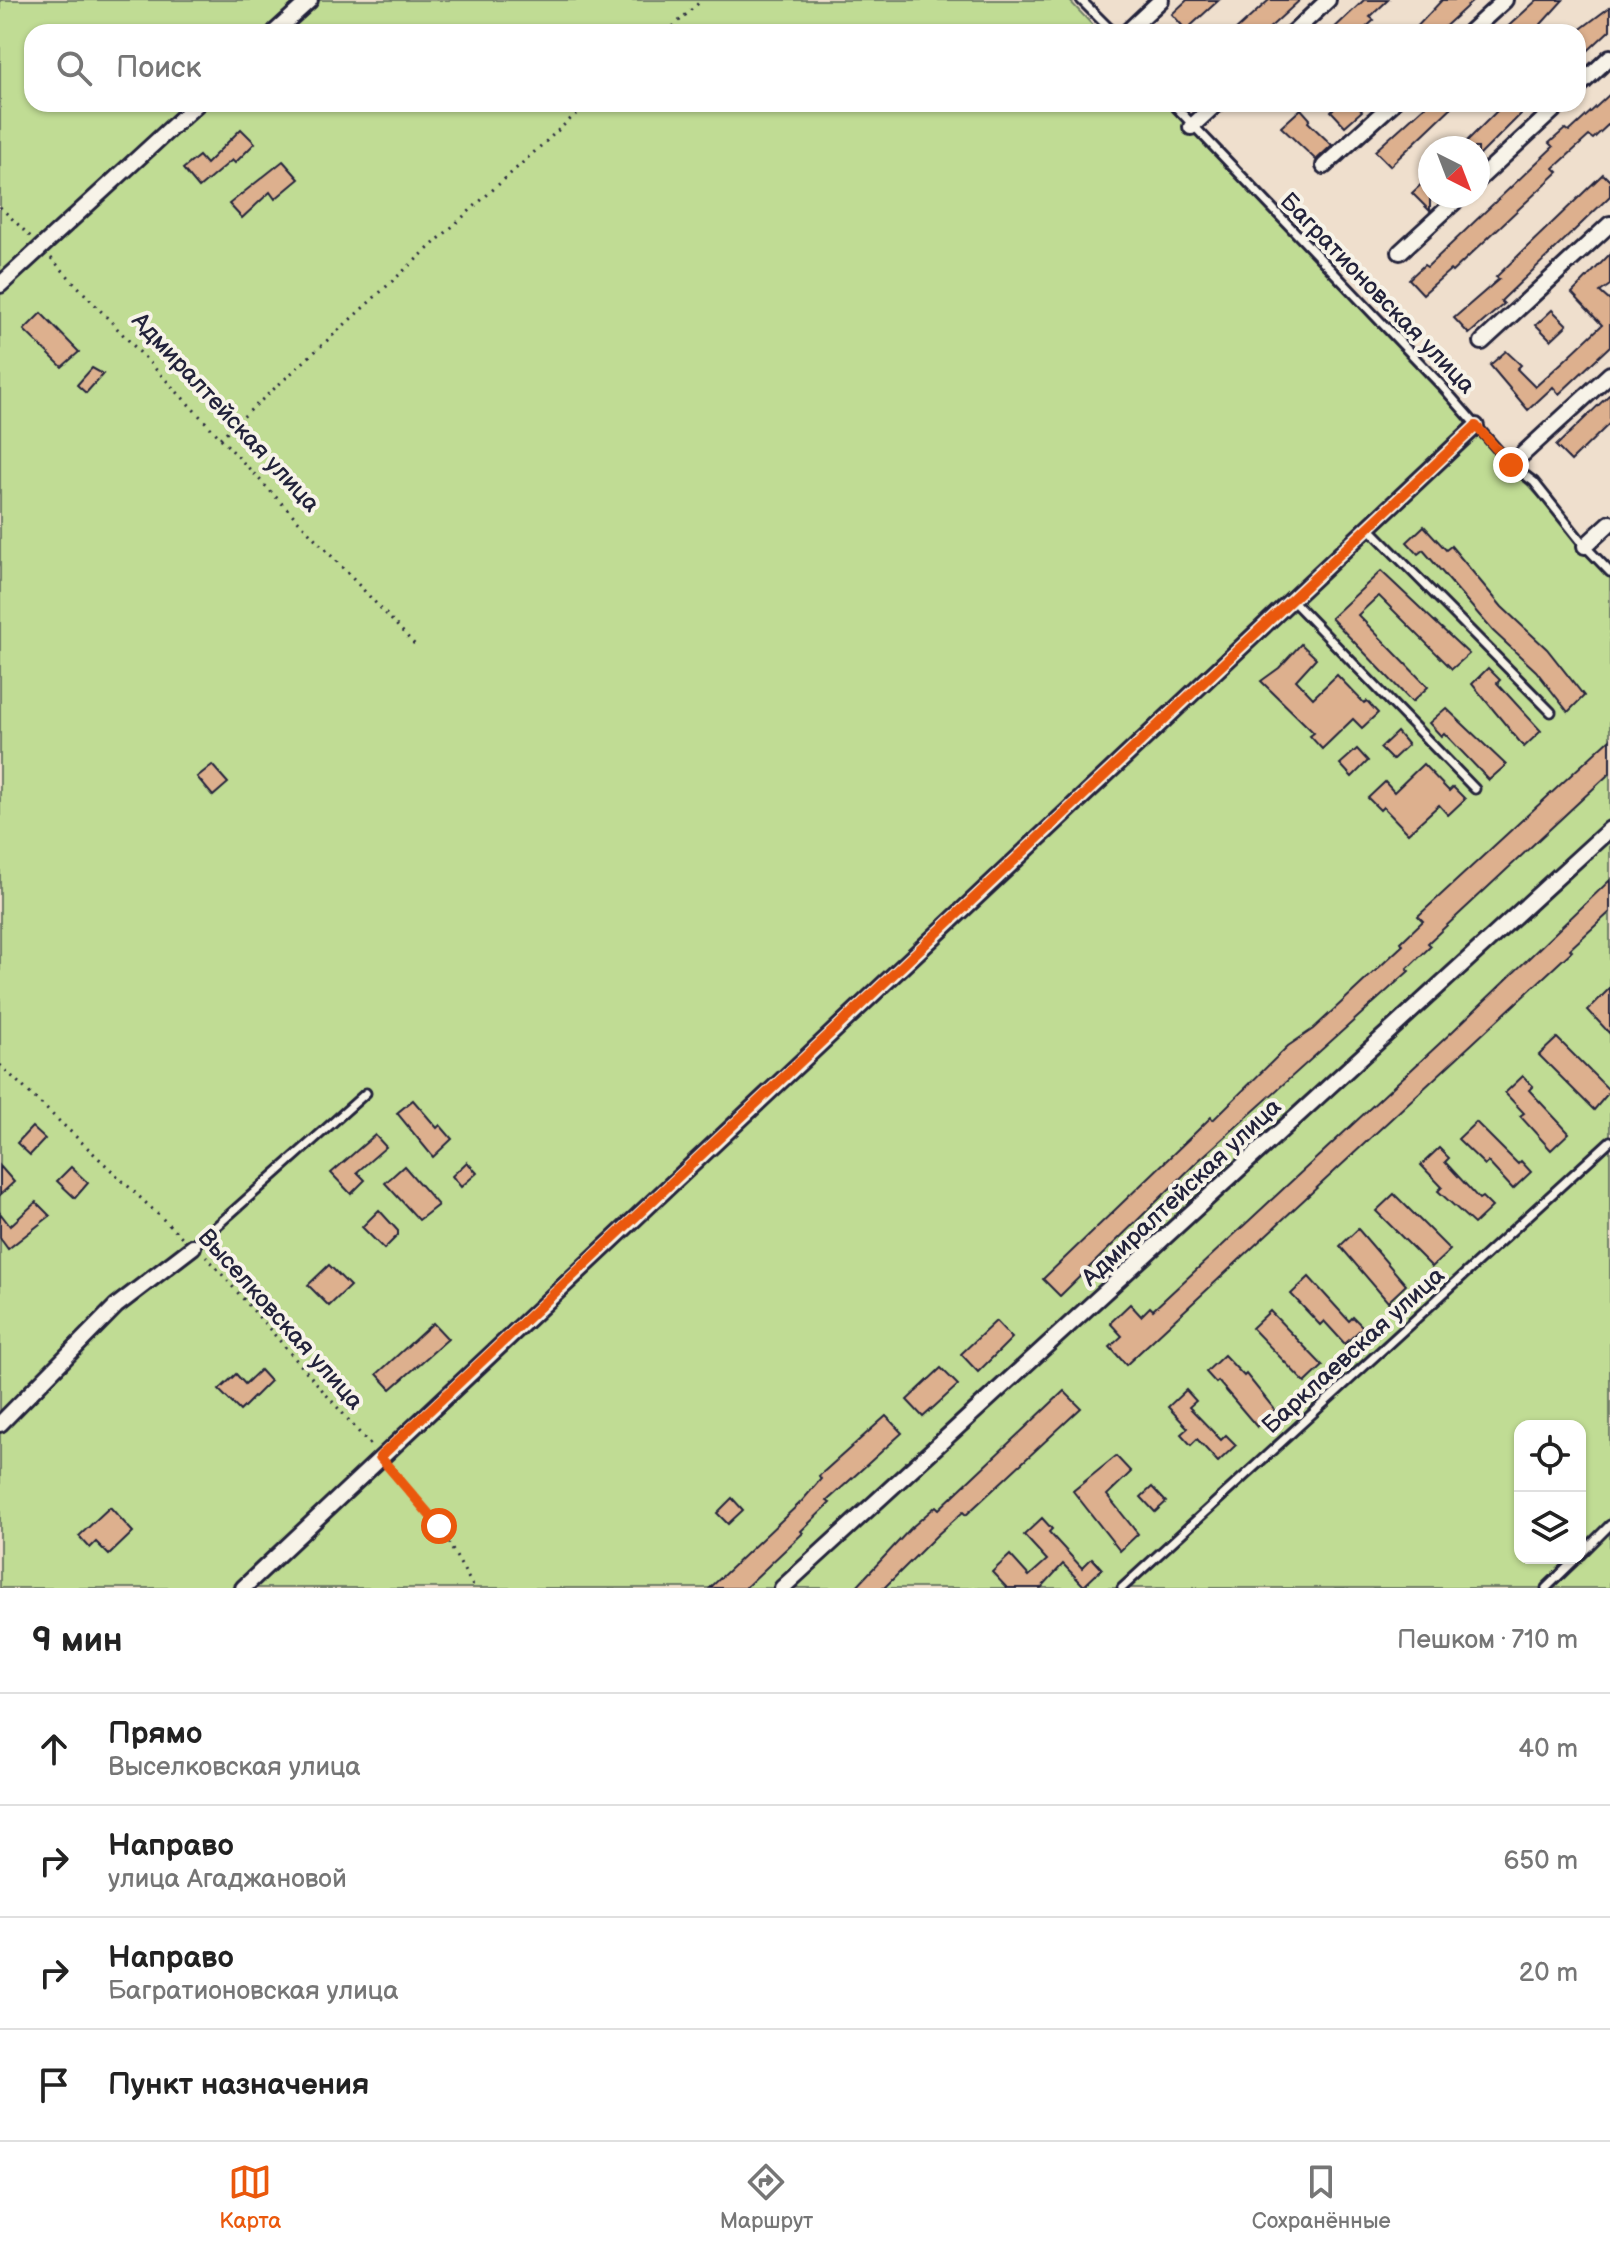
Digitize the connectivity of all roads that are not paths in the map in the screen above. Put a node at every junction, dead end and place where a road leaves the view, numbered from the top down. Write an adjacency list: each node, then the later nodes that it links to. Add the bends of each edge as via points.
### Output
1 (310, 0): 6 (street)
2 (1081, 0): 7 (lane)
3 (1161, 0): 8 (street)
4 (1328, 0): 9 (street)
5 (1505, 0): 10 (street)
6 (284, 24)
7 (1105, 24)
8 (1136, 24)
9 (1302, 24)
10 (1479, 24)
11 (1610, 57): 12 (street)
12 (1586, 80)
13 (188, 112): 24 (street)
14 (1179, 112): 18 (lane, Багратионовская улица)
15 (1207, 112): 18 (street)
16 (1383, 112): 19 (street)
17 (1551, 112): 20 (street)
18 (1191, 127): 27 (lane, Багратионовская улица)
19 (1324, 166)
20 (1490, 169)
21 (1448, 208): 23 (street)
22 (1610, 224): 25 (street)
23 (1400, 252)
24 (0, 285)
25 (1482, 342)
26 (1610, 374): 28 (street)
27 (1476, 426): 28 (lane, Багратионовская улица); 30 (street)
28 (1511, 465): 31 (lane, Багратионовская улица, via 1534,482)
29 (1610, 523): 31 (street)
30 (1368, 527): 33 (street); 34 (lane)
31 (1585, 546): 32 (lane, Багратионовская улица)
32 (1610, 572)
33 (1291, 599): 35 (lane); 44 (street)
34 (1551, 712)
35 (1475, 789)
36 (1610, 829): 45 (street, Адмиралтейская улица)
37 (366, 1093): 39 (lane)
38 (1610, 1141): 46 (lane, Барклаевская улица)
39 (193, 1247): 40 (street, via 116,1306)
40 (0, 1424)
41 (1610, 1525): 42 (lane)
42 (1586, 1548)
43 (1570, 1564): 47 (lane)
44 (243, 1588)
45 (782, 1588)
46 (1122, 1588)
47 (1546, 1588)

